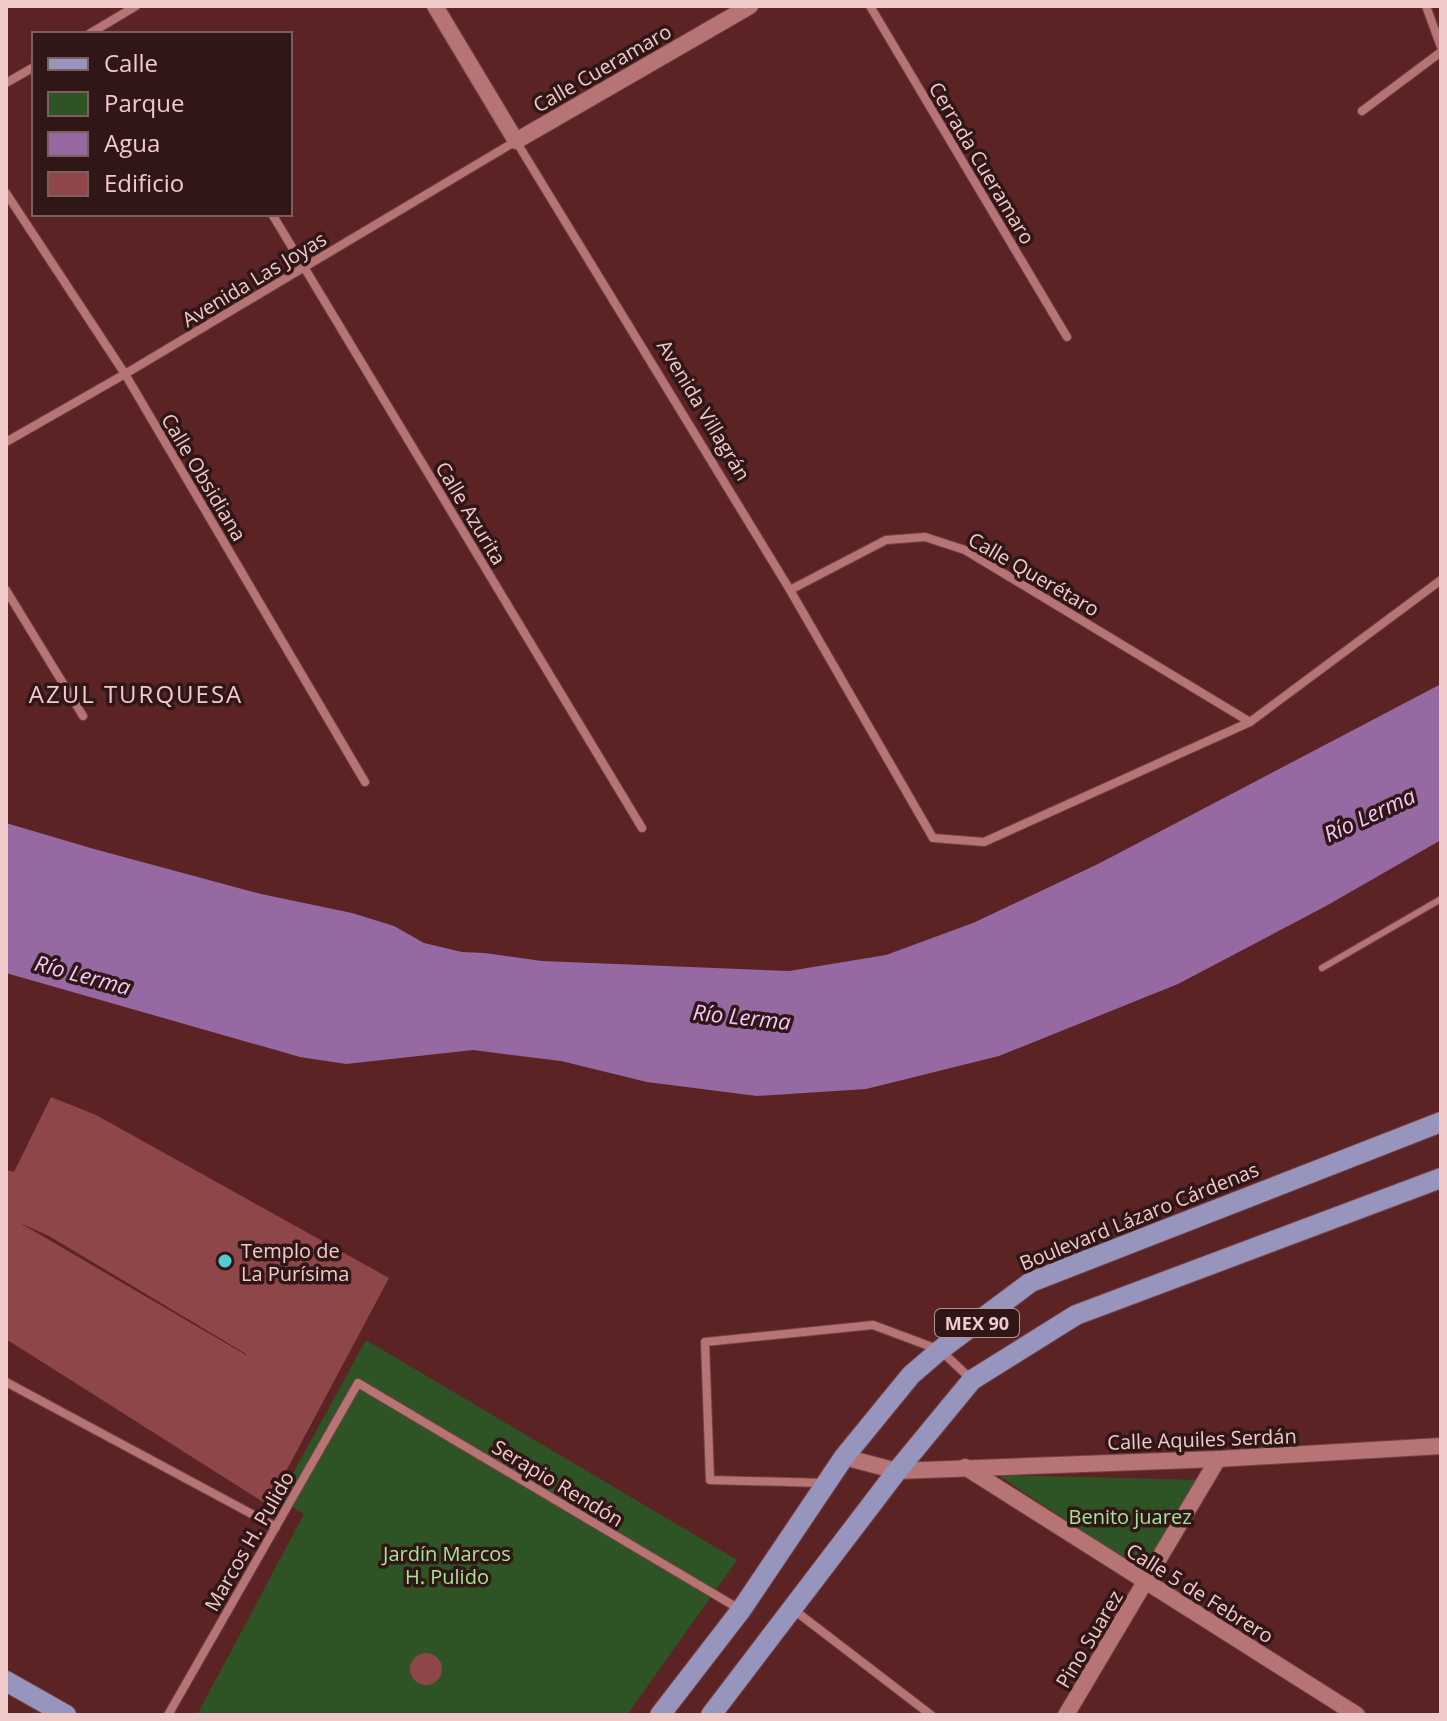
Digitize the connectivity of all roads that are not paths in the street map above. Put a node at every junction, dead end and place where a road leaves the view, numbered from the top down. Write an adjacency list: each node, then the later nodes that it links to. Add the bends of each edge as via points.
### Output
1 (435, 6): 11 (street, Avenida Villagrán)
2 (750, 6): 11 (street, Calle Cueramaro)
3 (870, 6): 15 (street, Cerrada Cueramaro)
4 (1426, 6): 7 (street)
5 (132, 7): 6 (street)
6 (92, 32)
7 (1441, 49): 10 (street)
8 (32, 68): 9 (street)
9 (6, 83)
10 (1362, 111)
11 (516, 141): 14 (street, Avenida Las Joyas); 20 (street, Avenida Villagrán)
12 (6, 193): 16 (street, Calle Obsidiana)
13 (273, 216): 14 (street, Calle Azurita)
14 (304, 267): 16 (street, Avenida Las Joyas); 24 (street, Calle Azurita)
15 (1067, 337)
16 (125, 374): 17 (street, Avenida Las Joyas); 23 (street, Calle Obsidiana)
17 (6, 442)
18 (1441, 580): 22 (street)
19 (6, 590): 21 (street)
20 (790, 590): 22 (street, Calle Querétaro, via 886,540 925,537 965,550); 22 (street, Avenida Villagrán, via 933,838 984,842)
21 (83, 716)
22 (1250, 722)
23 (365, 782)
24 (642, 828)
25 (1441, 899): 26 (lane)
26 (1322, 968)
27 (1441, 1122): 29 (main road, Boulevard Lázaro Cárdenas / MEX 90, via 1031,1282)
28 (1441, 1178): 30 (main road, MEX 90, via 1076,1315)
29 (940, 1350): 30 (street); 34 (main road, Boulevard Lázaro Cárdenas / MEX 90, via 911,1375); 38 (street, via 873,1325 705,1342 710,1480)
30 (972, 1380): 37 (main road, MEX 90)
31 (6, 1382): 39 (street)
32 (358, 1383): 39 (street, Marcos H. Pulido); 42 (street, Serapio Rendón)
33 (1441, 1446): 35 (street, Calle Aquiles Serdán)
34 (844, 1457): 37 (street); 38 (main road, Boulevard Lázaro Cárdenas / MEX 90)
35 (1218, 1459): 36 (street, Calle Aquiles Serdán); 40 (street, Pino Suarez)
36 (965, 1467): 37 (street); 40 (street, Calle 5 de Febrero)
37 (897, 1471): 41 (main road, MEX 90)
38 (826, 1483): 42 (main road, Boulevard Lázaro Cárdenas / MEX 90)
39 (276, 1527): 45 (street, Marcos H. Pulido)
40 (1147, 1583): 49 (street, Pino Suarez); 50 (street, Calle 5 de Febrero)
41 (794, 1609): 47 (main road, MEX 90); 48 (street)
42 (741, 1610): 46 (main road, Boulevard Lázaro Cárdenas / MEX 90)
43 (6, 1681): 44 (main road)
44 (66, 1715)
45 (168, 1715)
46 (660, 1715)
47 (711, 1715)
48 (931, 1715)
49 (1066, 1715)
50 (1357, 1715)

